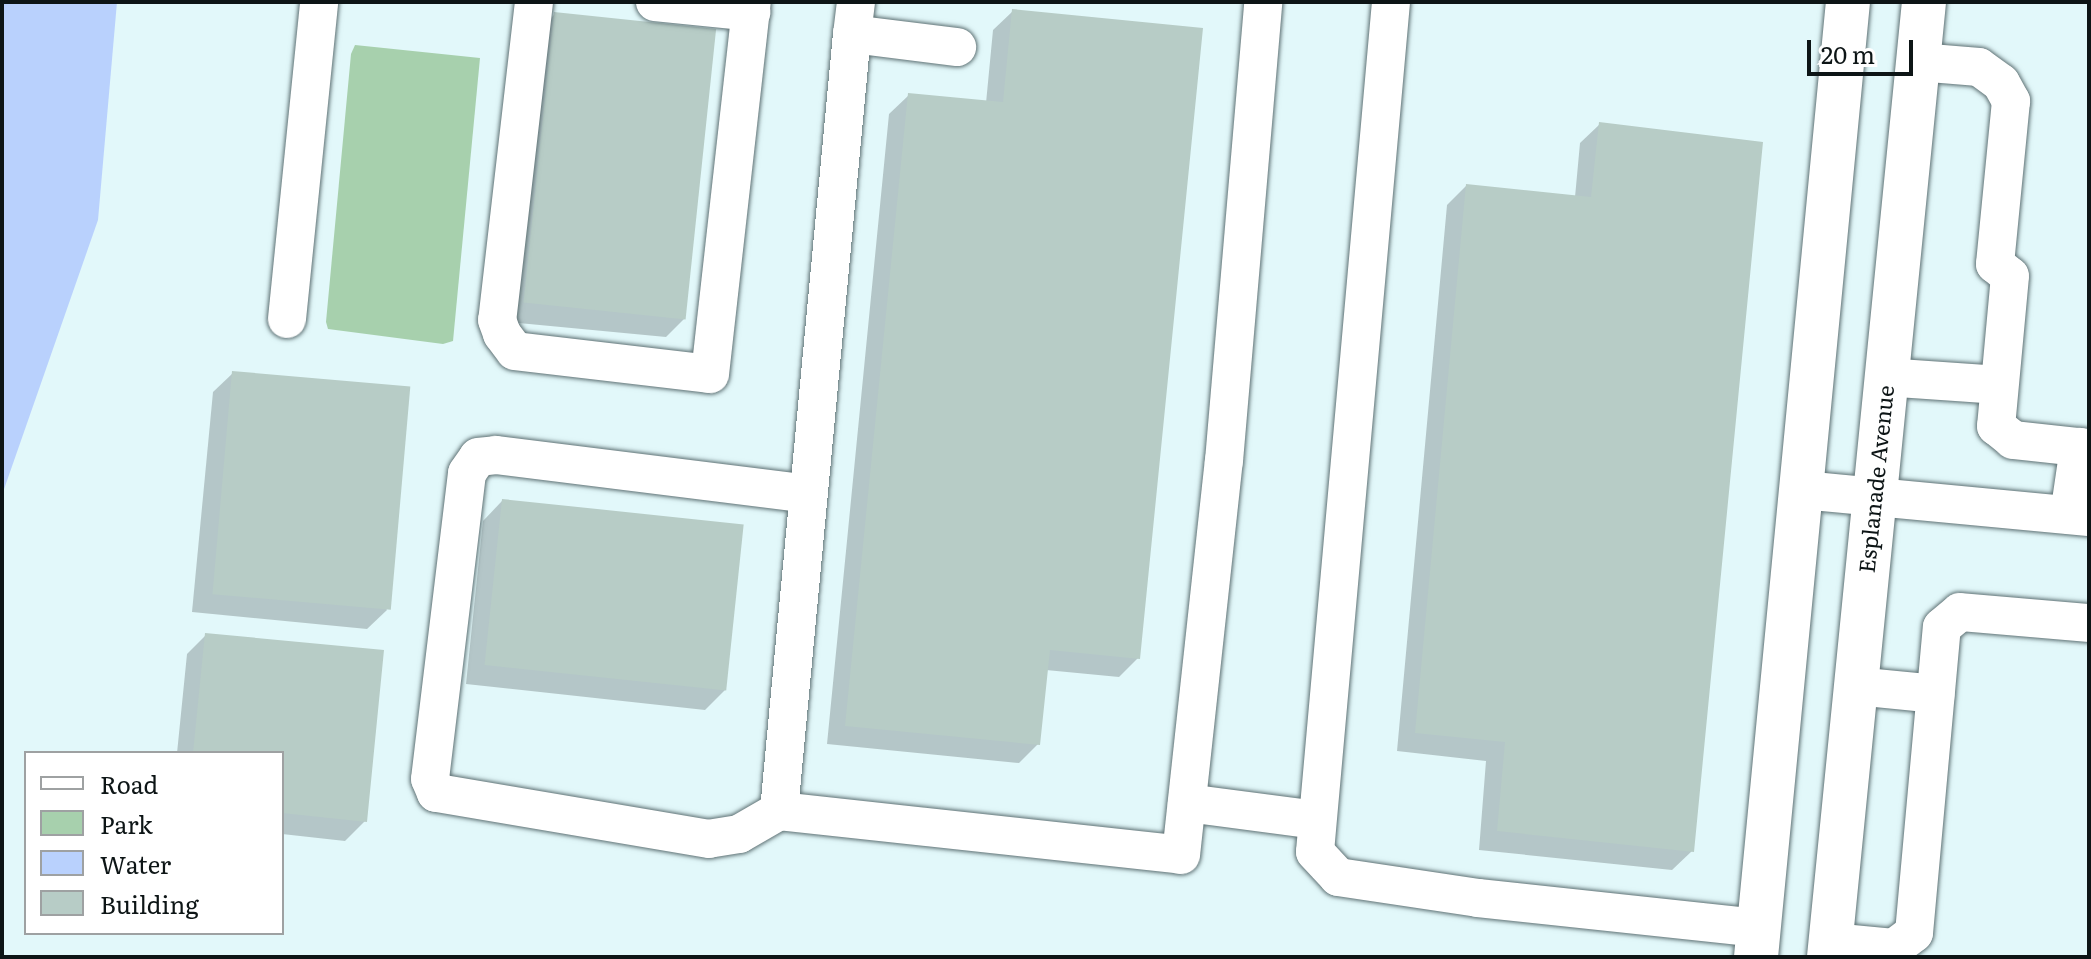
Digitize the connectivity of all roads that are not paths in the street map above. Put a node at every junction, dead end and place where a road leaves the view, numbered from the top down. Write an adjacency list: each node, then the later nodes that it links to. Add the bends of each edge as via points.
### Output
1 (319, 2): 12 (street)
2 (534, 2): 8 (street, via 497,320 502,334 515,351 710,374)
3 (655, 2): 8 (street)
4 (1263, 2): 23 (street, via 1224,461)
5 (1391, 2): 25 (street)
6 (1848, 2): 16 (main road)
7 (1924, 2): 11 (main road, Esplanade Avenue)
8 (751, 7)
9 (854, 18): 10 (street); 17 (street)
10 (957, 47)
11 (1918, 62): 13 (main road, Esplanade Avenue); 14 (street, via 1979,67 2001,83 2011,101 1995,264 2010,276)
12 (287, 319)
13 (1885, 377): 14 (street); 18 (main road, Esplanade Avenue)
14 (1999, 385): 15 (street, via 1996,426 2013,440)
15 (2084, 448): 19 (street)
16 (1802, 490): 18 (street); 26 (main road)
17 (808, 494): 24 (street); 24 (street, via 478,457 467,473 430,779 436,793 709,839 739,834)
18 (1873, 495): 19 (street); 21 (main road, Esplanade Avenue)
19 (2079, 516)
20 (2089, 623): 22 (street, via 1960,612 1942,627)
21 (1855, 686): 22 (street); 27 (main road, Esplanade Avenue)
22 (1936, 694): 27 (street, via 1914,933 1894,948)
23 (1187, 803): 24 (street, via 1181,855); 25 (street)
24 (779, 811)
25 (1316, 820): 26 (street, via 1315,852 1338,877)
26 (1757, 942)
27 (1830, 950)

